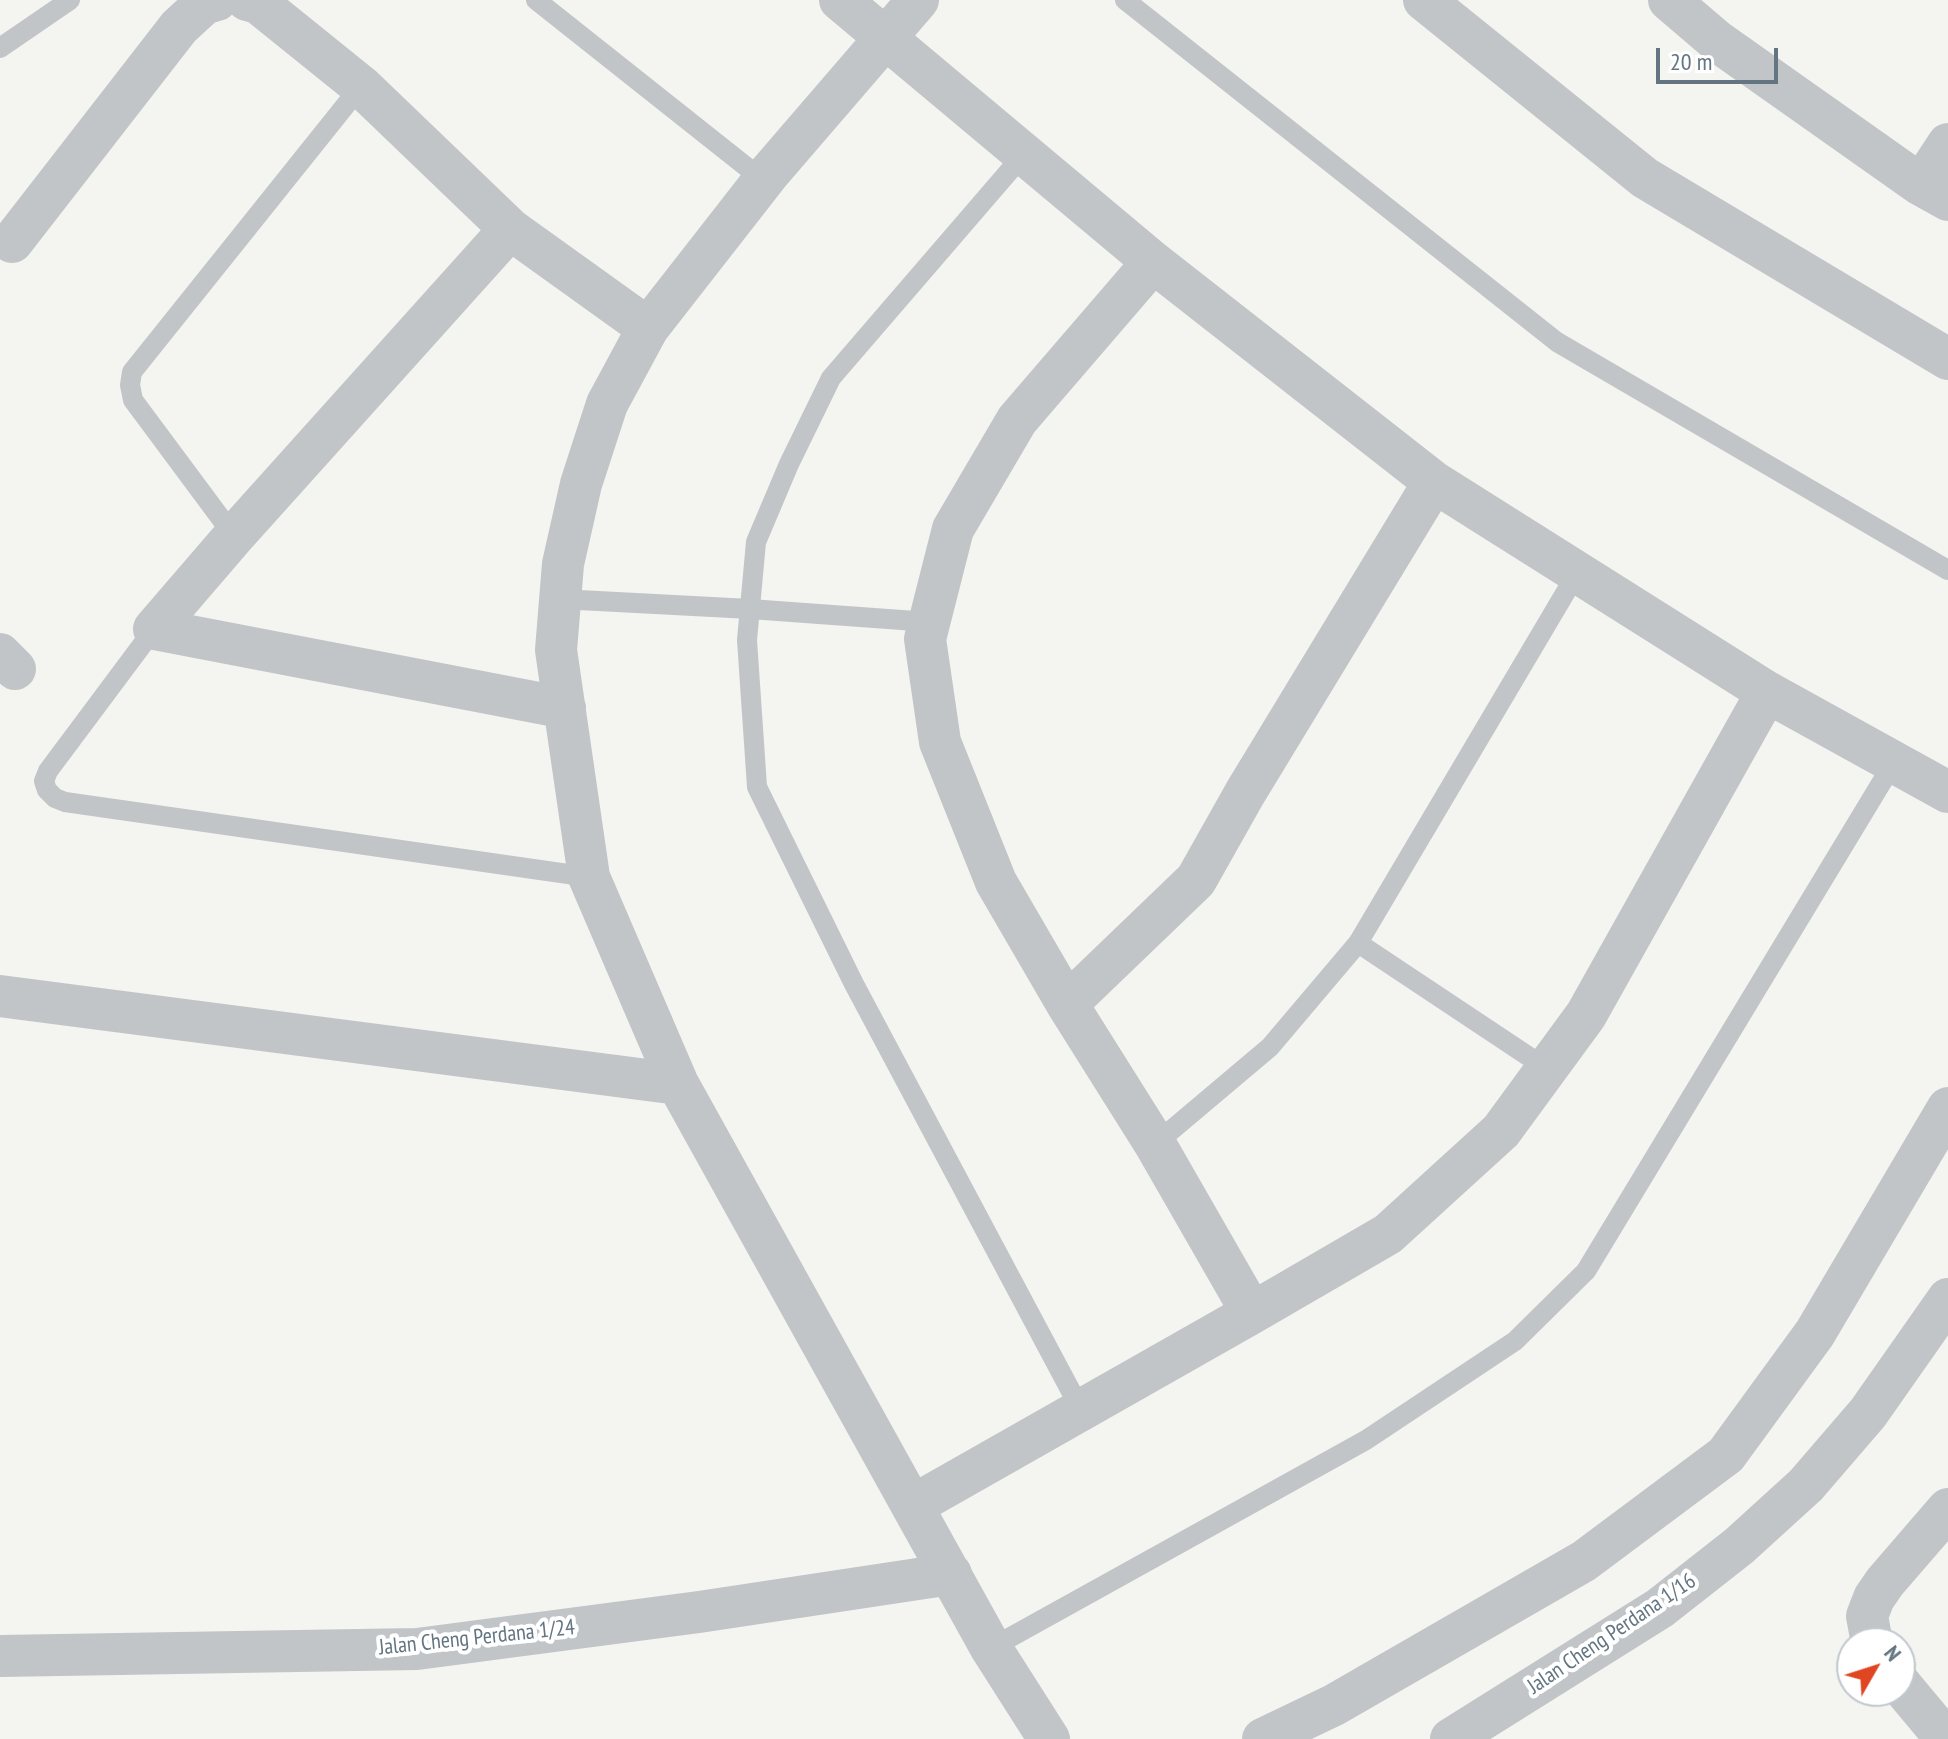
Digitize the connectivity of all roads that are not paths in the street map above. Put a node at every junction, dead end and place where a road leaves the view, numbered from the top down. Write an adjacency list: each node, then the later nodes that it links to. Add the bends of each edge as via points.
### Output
1 (70, 0): 11 (lane)
2 (217, 0): 18 (street, via 204,4 179,27)
3 (247, 0): 12 (street, via 258,3)
4 (536, 0): 15 (lane)
5 (840, 0): 10 (street)
6 (918, 0): 10 (street)
7 (1125, 0): 24 (lane, via 1557,342)
8 (1424, 0): 21 (street, via 1645,178)
9 (1669, 0): 16 (street, via 1717,41)
10 (885, 38): 14 (street); 15 (street)
11 (0, 48)
12 (361, 86): 17 (street); 23 (lane, via 132,372 133,400)
13 (1948, 144): 16 (street)
14 (1024, 154): 19 (street); 27 (lane, via 831,378 756,542)
15 (763, 180): 20 (street)
16 (1934, 192)
17 (510, 229): 20 (street); 23 (street)
18 (12, 242)
19 (1153, 262): 22 (street); 28 (street, via 1017,420 953,529)
20 (648, 328): 26 (street, via 607,404 581,484)
21 (1948, 359)
22 (1434, 482): 25 (street); 37 (street, via 1196,880)
23 (234, 536): 29 (street)
24 (1948, 570)
25 (1577, 573): 30 (street); 35 (lane)
26 (560, 599): 27 (lane); 31 (street, via 556,650)
27 (750, 609): 28 (lane); 44 (lane, via 747,640 757,787 854,984)
28 (929, 622): 37 (street, via 925,639 940,742 996,882)
29 (154, 629): 31 (street); 34 (lane, via 48,771 44,781 55,798)
30 (1767, 692): 32 (street); 38 (street, via 1586,1015)
31 (565, 708): 34 (street)
32 (1894, 762): 33 (street); 49 (lane, via 1586,1271 1526,1331 1366,1440)
33 (1948, 792)
34 (589, 877): 39 (street)
35 (1358, 943): 38 (lane); 41 (lane, via 1270,1047)
36 (0, 996): 39 (street)
37 (1067, 1004): 41 (street)
38 (1546, 1068): 43 (street, via 1501,1131 1388,1234)
39 (678, 1084): 45 (street)
40 (1948, 1108): 53 (street, via 1815,1333 1726,1455 1584,1561 1334,1705)
41 (1155, 1144): 43 (street)
42 (1948, 1299): 54 (street, Jalan Cheng Perdana 1/16, via 1868,1413 1806,1485 1739,1546 1660,1608)
43 (1252, 1313): 44 (street)
44 (1081, 1410): 45 (street)
45 (912, 1506): 47 (street)
46 (1948, 1509): 48 (street, via 1874,1598)
47 (951, 1574): 49 (street); 50 (street, Jalan Cheng Perdana 1/24, via 417,1649)
48 (1869, 1627)
49 (991, 1648): 52 (street)
50 (0, 1656)
51 (1916, 1703): 55 (street)
52 (1049, 1739)
53 (1263, 1739)
54 (1451, 1739)
55 (1946, 1739)

